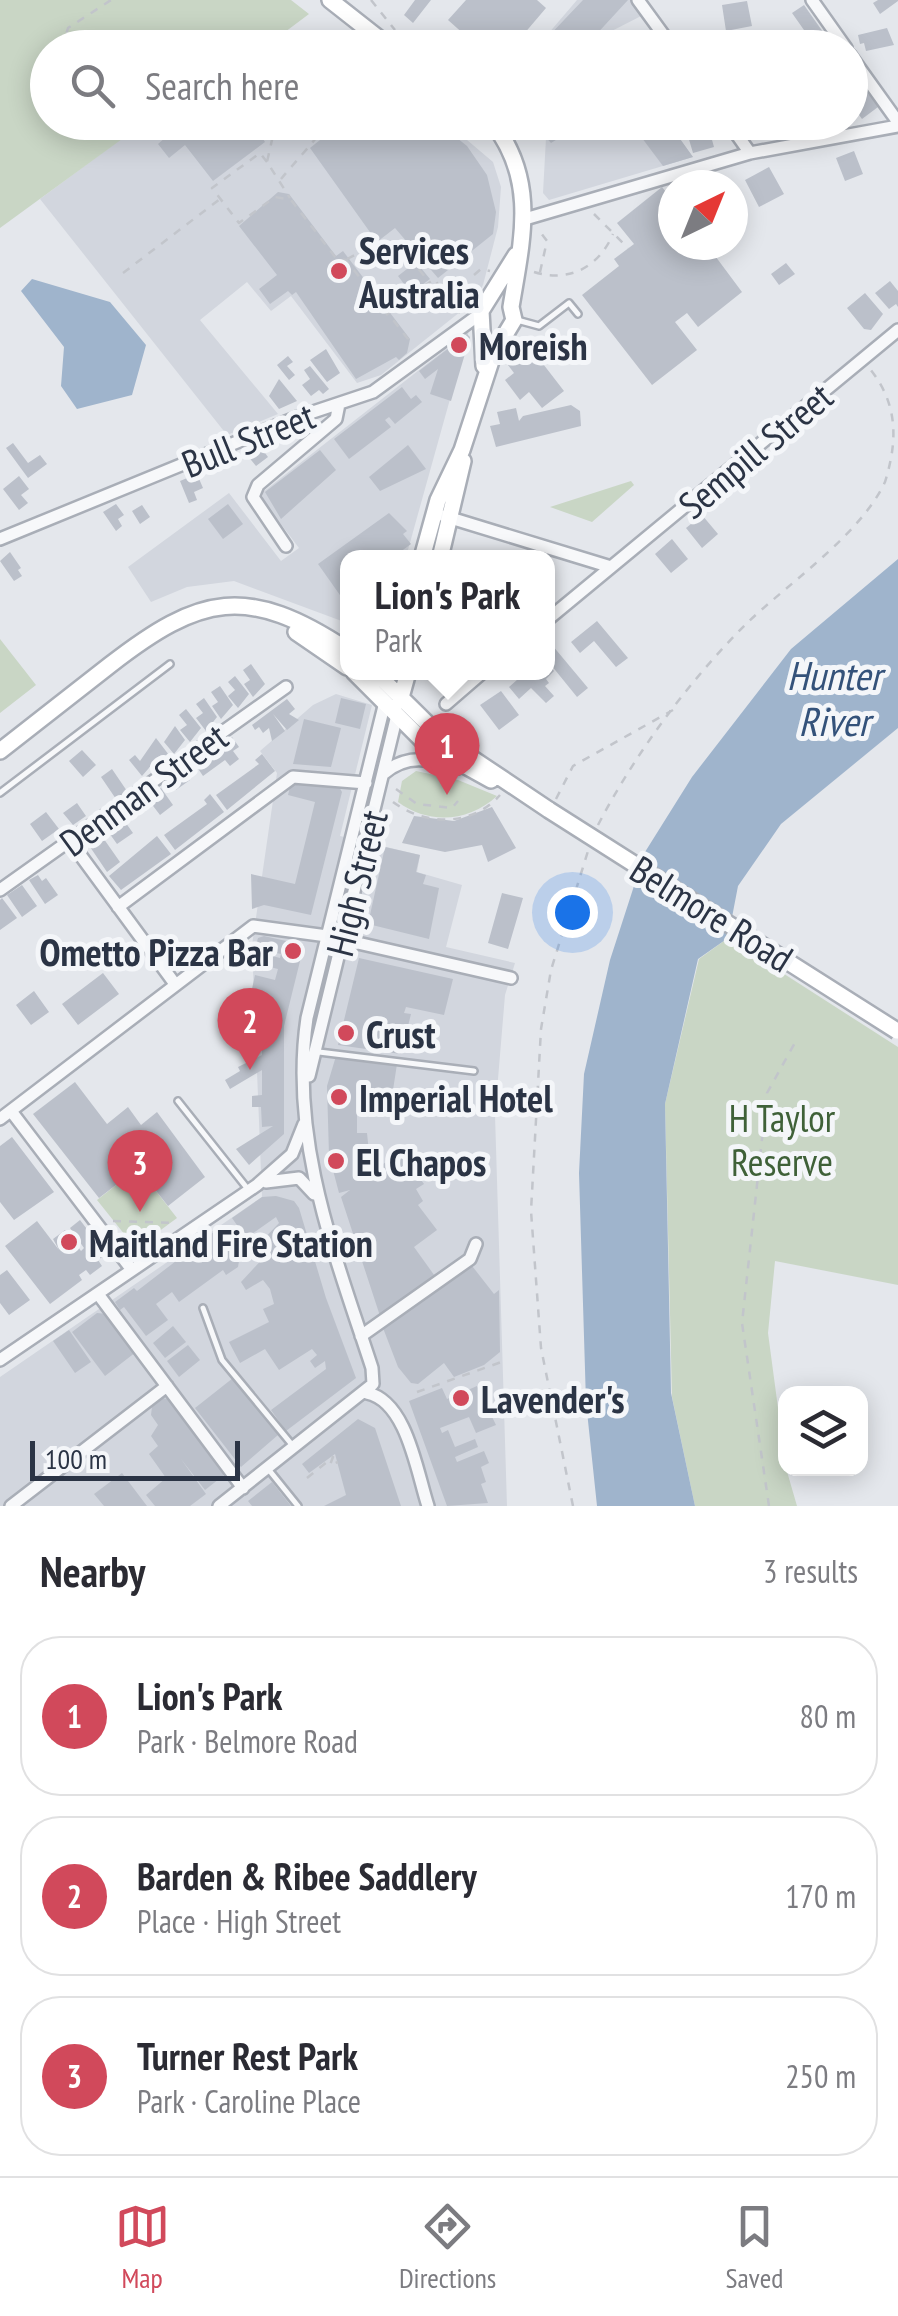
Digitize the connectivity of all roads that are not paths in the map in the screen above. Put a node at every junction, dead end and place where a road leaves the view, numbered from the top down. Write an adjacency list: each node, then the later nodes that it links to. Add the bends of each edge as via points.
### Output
1 (330, 0): 4 (main road)
2 (638, 0): 5 (street)
3 (812, 0): 6 (street)
4 (369, 30)
5 (659, 30)
6 (833, 30)
7 (868, 80): 8 (street)
8 (898, 124): 9 (street)
9 (868, 130)
10 (504, 140): 14 (main road, via 515,158)
11 (741, 140): 13 (street)
12 (813, 140): 13 (street)
13 (750, 152): 14 (street)
14 (526, 219): 15 (main road)
15 (521, 248): 17 (main road); 18 (main road)
16 (578, 314): 18 (lane, via 568,303 538,326)
17 (483, 315): 18 (main road, via 492,333); 18 (main road, via 499,300); 20 (main road); 21 (street, Bull Street, via 373,392)
18 (510, 320): 20 (main road)
19 (898, 330): 29 (street, Sempill Street)
20 (483, 380): 22 (main road)
21 (339, 404): 23 (street, Bull Street); 24 (street, via 336,419 253,496)
22 (443, 516): 25 (main road); 26 (main road); 27 (street)
23 (0, 540)
24 (286, 546)
25 (426, 550)
26 (441, 550)
27 (554, 550)
28 (555, 550): 29 (street)
29 (610, 567): 31 (street, Sempill Street)
30 (201, 609): 32 (main road, via 244,607); 35 (main road, via 276,623); 42 (main road, via 152,632)
31 (555, 613)
32 (282, 616): 33 (main road); 34 (main road)
33 (340, 638)
34 (340, 646)
35 (340, 662)
36 (170, 664): 46 (lane)
37 (474, 680): 40 (street)
38 (286, 687): 49 (street, Denman Street)
39 (392, 689): 41 (main road, High Street); 45 (street, High Street); 47 (main road, Belmore Road, via 443,740)
40 (446, 704)
41 (396, 714): 43 (main road, Belmore Road, via 426,744); 44 (street, High Street)
42 (0, 751)
43 (468, 770): 44 (street, via 417,758); 47 (main road, Belmore Road)
44 (383, 774): 48 (street, High Street)
45 (366, 783): 48 (street, High Street); 51 (street, via 293,776)
46 (0, 794)
47 (527, 795): 56 (main road, Belmore Road, bridge)
48 (361, 835): 52 (street, High Street); 53 (street, High Street)
49 (70, 841): 50 (street, Denman Street); 51 (street)
50 (0, 890)
51 (118, 908): 55 (street)
52 (328, 936): 53 (street); 55 (street, via 252,926); 59 (street, High Street, via 304,1038)
53 (342, 939): 54 (street); 57 (street, High Street)
54 (511, 978)
55 (175, 984): 61 (street)
56 (898, 1031)
57 (313, 1056): 58 (lane, via 329,1050); 59 (street, High Street)
58 (474, 1071)
59 (306, 1094): 62 (street, High Street)
60 (178, 1101): 63 (lane)
61 (5, 1115): 66 (street)
62 (306, 1115): 63 (street, via 292,1154); 64 (street, High Street)
63 (253, 1188): 64 (street, via 298,1178); 66 (street)
64 (319, 1209): 69 (street, High Street)
65 (476, 1244): 69 (street, via 470,1259)
66 (132, 1270): 67 (street)
67 (98, 1294): 70 (street); 71 (street)
68 (204, 1308): 73 (lane, via 222,1360)
69 (361, 1336): 72 (street, High Street, via 373,1375)
70 (0, 1360)
71 (167, 1386): 75 (street); 76 (street)
72 (367, 1393): 73 (street); 79 (street, via 394,1412)
73 (294, 1447): 74 (street)
74 (267, 1468): 75 (street); 78 (lane)
75 (242, 1488): 77 (street)
76 (11, 1506)
77 (219, 1506)
78 (298, 1506)
79 (428, 1506)

